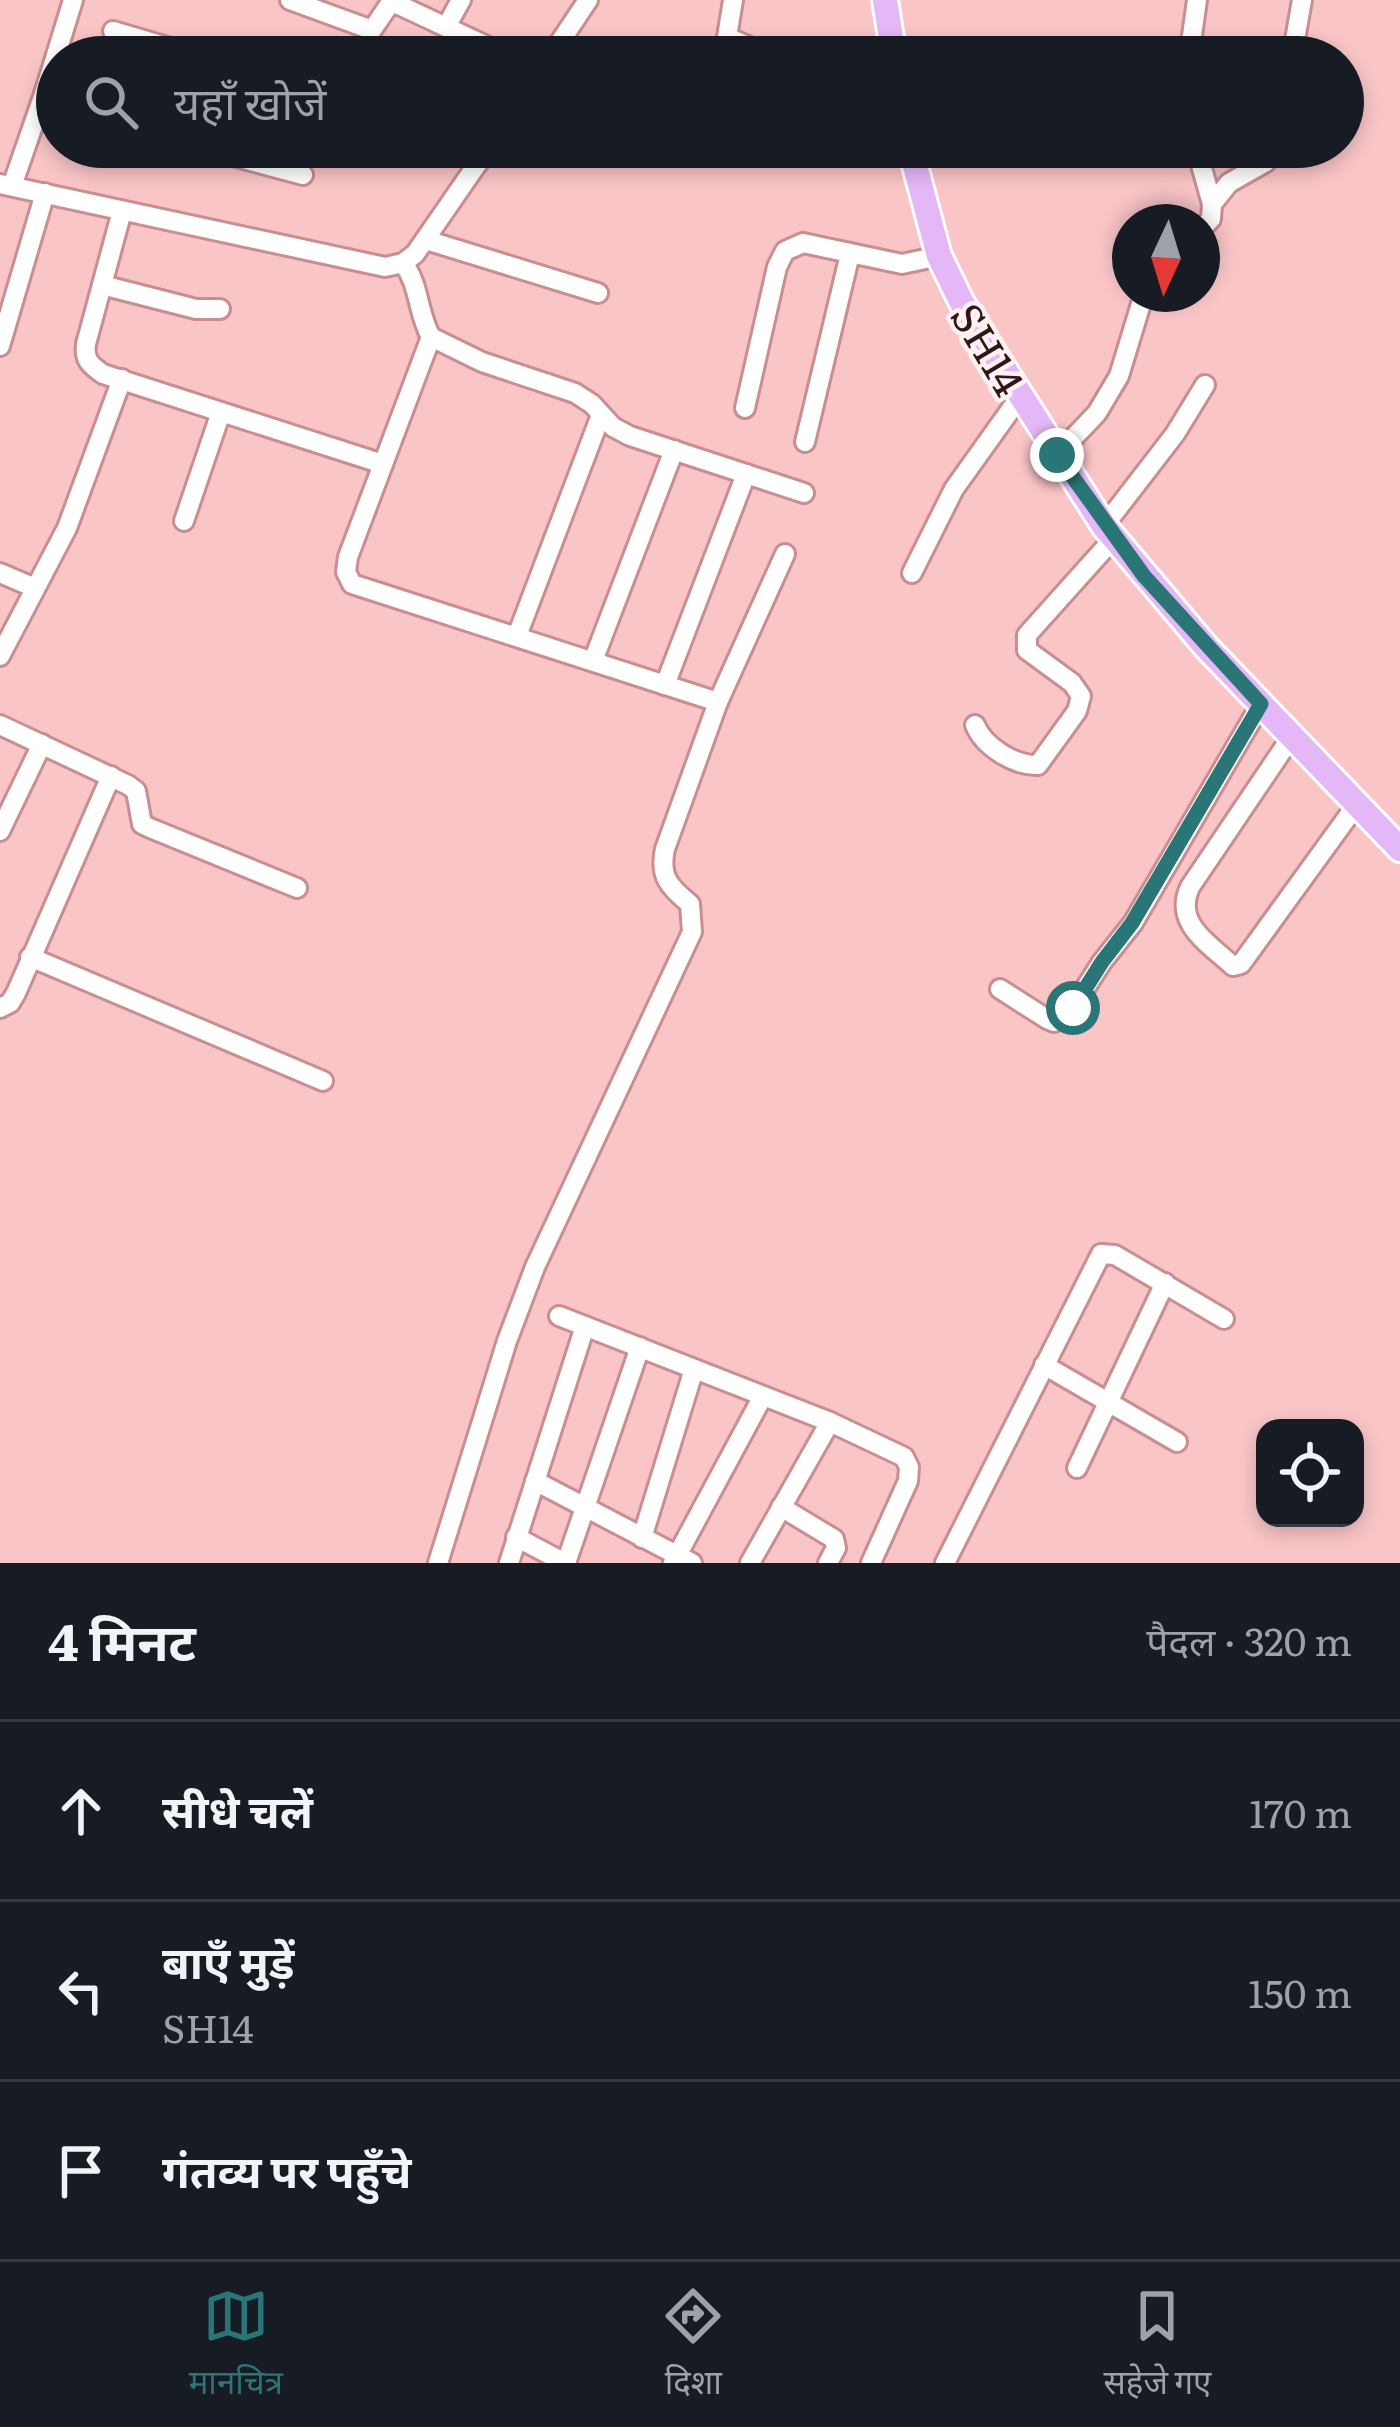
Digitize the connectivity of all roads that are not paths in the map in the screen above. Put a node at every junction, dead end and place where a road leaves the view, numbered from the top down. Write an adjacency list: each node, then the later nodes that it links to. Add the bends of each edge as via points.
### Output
1 (73, 0): 11 (street)
2 (461, 0): 9 (street)
3 (588, 0): 14 (street)
4 (733, 0): 15 (street)
5 (885, 0): 16 (main road)
6 (1197, 0): 17 (street)
7 (1302, 0): 18 (street)
8 (300, 2): 9 (street, via 372,30 397,4)
9 (446, 27): 13 (street)
10 (113, 31): 12 (street)
11 (65, 36)
12 (130, 36)
13 (465, 36)
14 (564, 36)
15 (728, 36)
16 (891, 36)
17 (1192, 36)
18 (1296, 36)
19 (36, 126): 26 (street)
20 (278, 168): 25 (street)
21 (475, 168): 30 (street)
22 (916, 168): 32 (main road, SH14 / SH14)
23 (1202, 168): 28 (street)
24 (1255, 168): 28 (street)
25 (303, 175)
26 (6, 185): 27 (street)
27 (45, 194): 29 (street); 39 (street)
28 (1211, 204)
29 (122, 211): 33 (street, via 369,265); 34 (street)
30 (426, 240): 33 (street); 35 (street)
31 (850, 254): 32 (street, via 902,264); 43 (street, via 803,243 785,251); 46 (street)
32 (939, 256): 42 (main road, SH14 / SH14)
33 (403, 263): 38 (street)
34 (102, 285): 36 (street); 40 (street, via 85,357)
35 (598, 293)
36 (220, 309)
37 (1139, 312): 48 (street, via 1119,376)
38 (431, 338): 45 (street, via 575,393); 49 (street)
39 (0, 346)
40 (122, 380): 44 (street); 57 (street, via 81,496)
41 (1205, 385): 53 (street)
42 (1019, 398): 48 (main road, SH14 / SH14); 56 (street, via 954,489)
43 (745, 408)
44 (221, 412): 49 (street); 52 (street)
45 (601, 416): 47 (street); 58 (street)
46 (806, 442)
47 (674, 450): 50 (street); 60 (street)
48 (1057, 455): 53 (main road, SH14 / SH14)
49 (383, 464): 58 (street, via 348,557 352,584)
50 (746, 474): 51 (street); 61 (street)
51 (804, 493)
52 (184, 521)
53 (1109, 532): 63 (main road, SH14 / SH14); 65 (street, via 1027,635 1027,650 1081,696 1077,711 1038,765 991,747)
54 (785, 554): 62 (street)
55 (0, 573): 57 (street)
56 (912, 573)
57 (35, 588): 59 (street)
58 (517, 636): 60 (street)
59 (0, 656)
60 (593, 661): 61 (street)
61 (665, 685): 62 (street)
62 (718, 702): 95 (street, via 662,866 664,879 690,904 692,932 535,1267)
63 (1261, 704): 66 (main road, SH14 / SH14); 74 (street, via 1068,1015 1054,1022)
64 (0, 725): 67 (street)
65 (975, 725)
66 (1292, 736): 69 (main road, SH14 / SH14); 69 (street, via 1190,887 1185,916 1195,932 1241,964)
67 (42, 744): 68 (street); 70 (street)
68 (111, 776): 72 (street, via 136,791 142,824); 73 (street)
69 (1357, 804): 71 (main road, SH14 / SH14)
70 (0, 831)
71 (1400, 849)
72 (297, 888)
73 (30, 957): 75 (street); 76 (street)
74 (1000, 989)
75 (1, 1010)
76 (323, 1081)
77 (1166, 1283): 79 (street); 82 (street, via 1101,1254); 85 (street)
78 (559, 1316): 80 (street)
79 (1224, 1319)
80 (585, 1326): 81 (street); 89 (street)
81 (640, 1346): 83 (street); 91 (street)
82 (1044, 1365): 85 (street); 101 (street)
83 (694, 1369): 84 (street); 93 (street)
84 (763, 1396): 86 (street); 94 (street)
85 (1106, 1401): 87 (street); 88 (street)
86 (830, 1422): 90 (street); 100 (street, via 892,1449 909,1467)
87 (1178, 1442)
88 (1077, 1468)
89 (535, 1480): 91 (street); 92 (street)
90 (782, 1507): 98 (street); 99 (street, via 833,1539)
91 (588, 1508): 93 (street); 97 (street)
92 (516, 1537): 96 (street); 97 (street)
93 (642, 1538): 94 (street)
94 (681, 1560)
95 (438, 1563)
96 (509, 1563)
97 (566, 1563)
98 (750, 1563)
99 (828, 1563)
100 (871, 1563)
101 (945, 1563)

